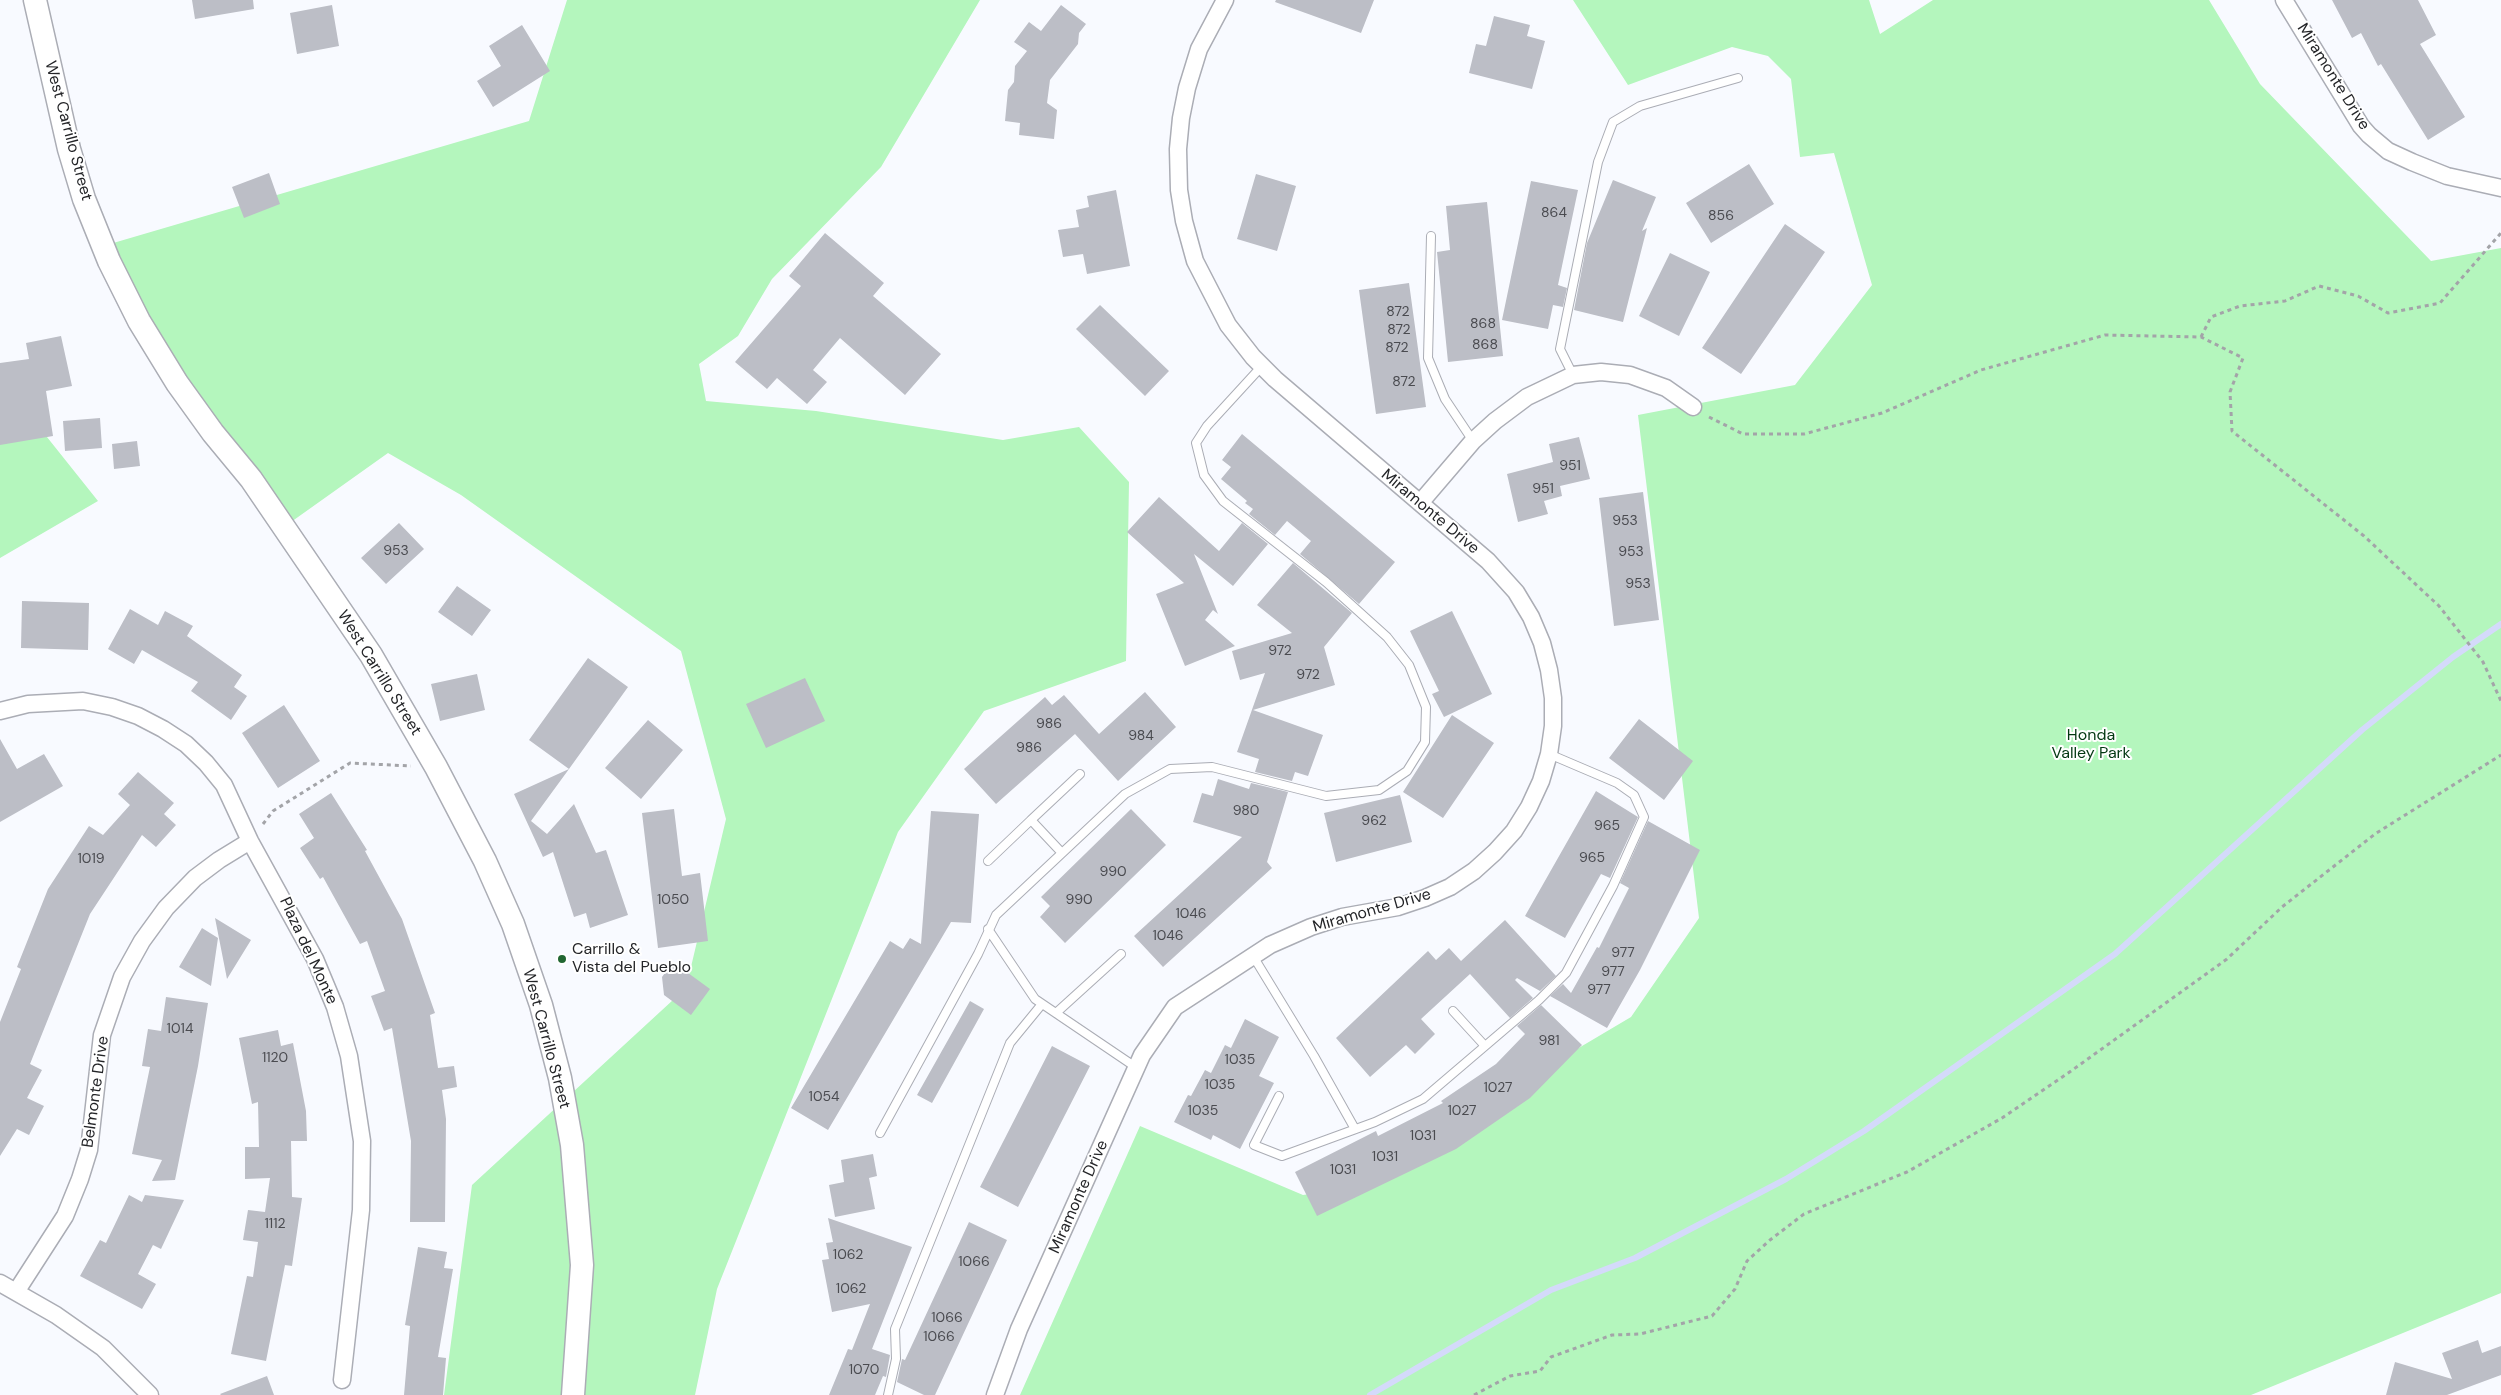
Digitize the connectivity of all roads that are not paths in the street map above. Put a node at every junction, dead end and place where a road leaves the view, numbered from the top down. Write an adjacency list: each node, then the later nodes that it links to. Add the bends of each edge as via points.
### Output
1 (35, 0): 34 (main road, West Carrillo Street, via 69,149 84,199 109,261 139,321 177,383 251,479 366,648 486,861 513,924 541,1005 560,1078 572,1145 582,1265)
2 (1225, 0): 7 (street, Miramonte Drive, via 1199,49 1187,88 1178,149 1179,190 1195,260 1212,298 1228,325)
3 (2284, 0): 5 (street, Miramonte Drive, via 2369,135 2388,151 2412,162 2447,176)
4 (1738, 78): 8 (lane, via 1640,106 1613,122 1598,162 1560,349)
5 (2501, 188)
6 (1431, 236): 10 (lane, via 1428,358 1445,398)
7 (1262, 366): 11 (street, Miramonte Drive); 17 (lane, via 1207,426 1196,443 1204,475 1223,501 1326,582 1387,637 1409,665 1426,707 1425,742 1407,772 1379,790 1326,796 1212,767 1170,769 1126,794)
8 (1573, 375): 9 (street, via 1601,372 1630,375 1666,388); 10 (street, via 1527,397)
9 (1694, 407)
10 (1473, 441): 11 (street)
11 (1420, 503): 13 (street, Miramonte Drive, via 1488,561 1516,592 1531,616 1542,642 1553,698)
12 (0, 711): 16 (street, Plaza del Monte, via 28,704 83,701 112,707 163,728 193,751 224,785)
13 (1548, 754): 21 (street, Miramonte Drive, via 1540,781 1519,823 1474,871 1425,898 1311,927); 25 (lane, via 1617,783 1634,795 1644,817 1614,886 1566,973)
14 (1080, 774): 15 (lane)
15 (1031, 820): 17 (lane); 18 (lane)
16 (250, 841): 31 (street, Belmonte Drive, via 203,872 166,908 122,977 102,1035 90,1142 80,1179 65,1216); 32 (street, Plaza del Monte, via 315,959 335,1006 356,1090 362,1141 362,1184)
17 (1062, 853): 19 (lane, via 996,915)
18 (988, 861)
19 (988, 929): 22 (lane, via 1035,999); 29 (lane, via 978,954)
20 (1121, 954): 24 (lane)
21 (1253, 956): 26 (street, Miramonte Drive, via 1175,1007 1142,1055); 28 (lane)
22 (1042, 1004): 24 (lane); 35 (lane, via 1010,1043 895,1330 896,1359)
23 (1453, 1011): 25 (lane)
24 (1056, 1013): 26 (lane)
25 (1485, 1046): 28 (lane, via 1423,1099)
26 (1137, 1068): 36 (street, Miramonte Drive, via 1019,1329)
27 (1279, 1096): 28 (lane, via 1254,1144 1282,1156)
28 (1355, 1129)
29 (880, 1132)
30 (0, 1283): 31 (street)
31 (16, 1292): 33 (street, via 103,1348)
32 (342, 1380)
33 (150, 1395)
34 (573, 1395)
35 (888, 1395)
36 (996, 1395)

